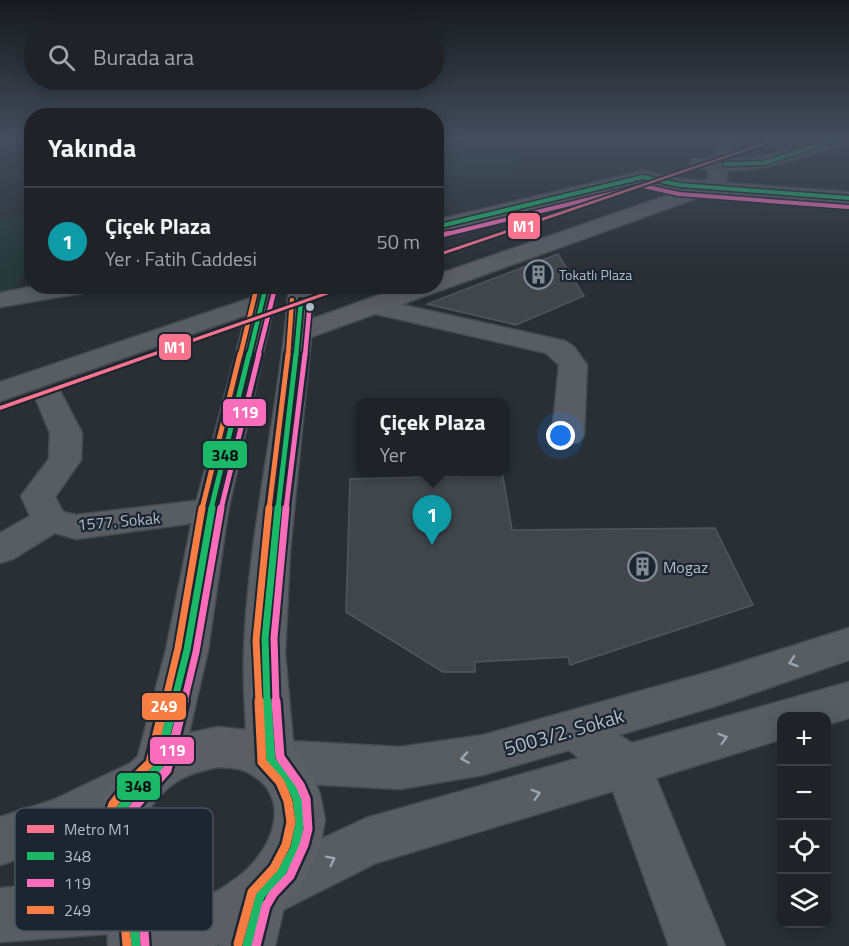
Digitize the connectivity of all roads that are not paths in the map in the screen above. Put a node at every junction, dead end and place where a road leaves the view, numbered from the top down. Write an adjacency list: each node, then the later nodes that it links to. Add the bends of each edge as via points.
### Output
1 (621, 182): 6 (main road)
2 (667, 182): 4 (main road)
3 (716, 182): 4 (main road)
4 (710, 187): 5 (main road); 7 (main road)
5 (849, 198)
6 (444, 225)
7 (444, 280)
8 (35, 294): 11 (street)
9 (301, 294): 14 (main road)
10 (406, 294): 13 (main road)
11 (0, 300)
12 (262, 304): 15 (street); 16 (street); 19 (main road)
13 (372, 306): 14 (main road); 18 (street, via 555,347 573,365)
14 (298, 333): 27 (main road, via 265,640)
15 (0, 392)
16 (50, 397): 17 (street); 20 (street, via 66,433 64,460 38,496)
17 (0, 415)
18 (568, 435)
19 (211, 511): 20 (street, 1577. Sokak, via 76,527); 29 (main road, via 188,650)
20 (50, 520): 21 (street)
21 (0, 550)
22 (849, 644): 26 (street, 5003/2. Sokak, one-way to 26)
23 (849, 700): 24 (street)
24 (810, 712)
25 (777, 722): 28 (street, one-way to 25)
26 (575, 729): 27 (street, 5003/2. Sokak, one-way to 27, via 483,755 400,768); 28 (street)
27 (271, 761): 29 (main road, via 246,750 218,747 187,753); 34 (main road, via 287,777 297,798 300,822 286,865)
28 (628, 767): 34 (street, one-way to 28, via 366,842); 37 (street)
29 (159, 768): 30 (street); 31 (main road)
30 (91, 808)
31 (122, 808)
32 (15, 837): 33 (street)
33 (0, 841)
34 (260, 896): 35 (main road, via 229,915); 36 (main road)
35 (213, 919)
36 (247, 946)
37 (697, 946)

